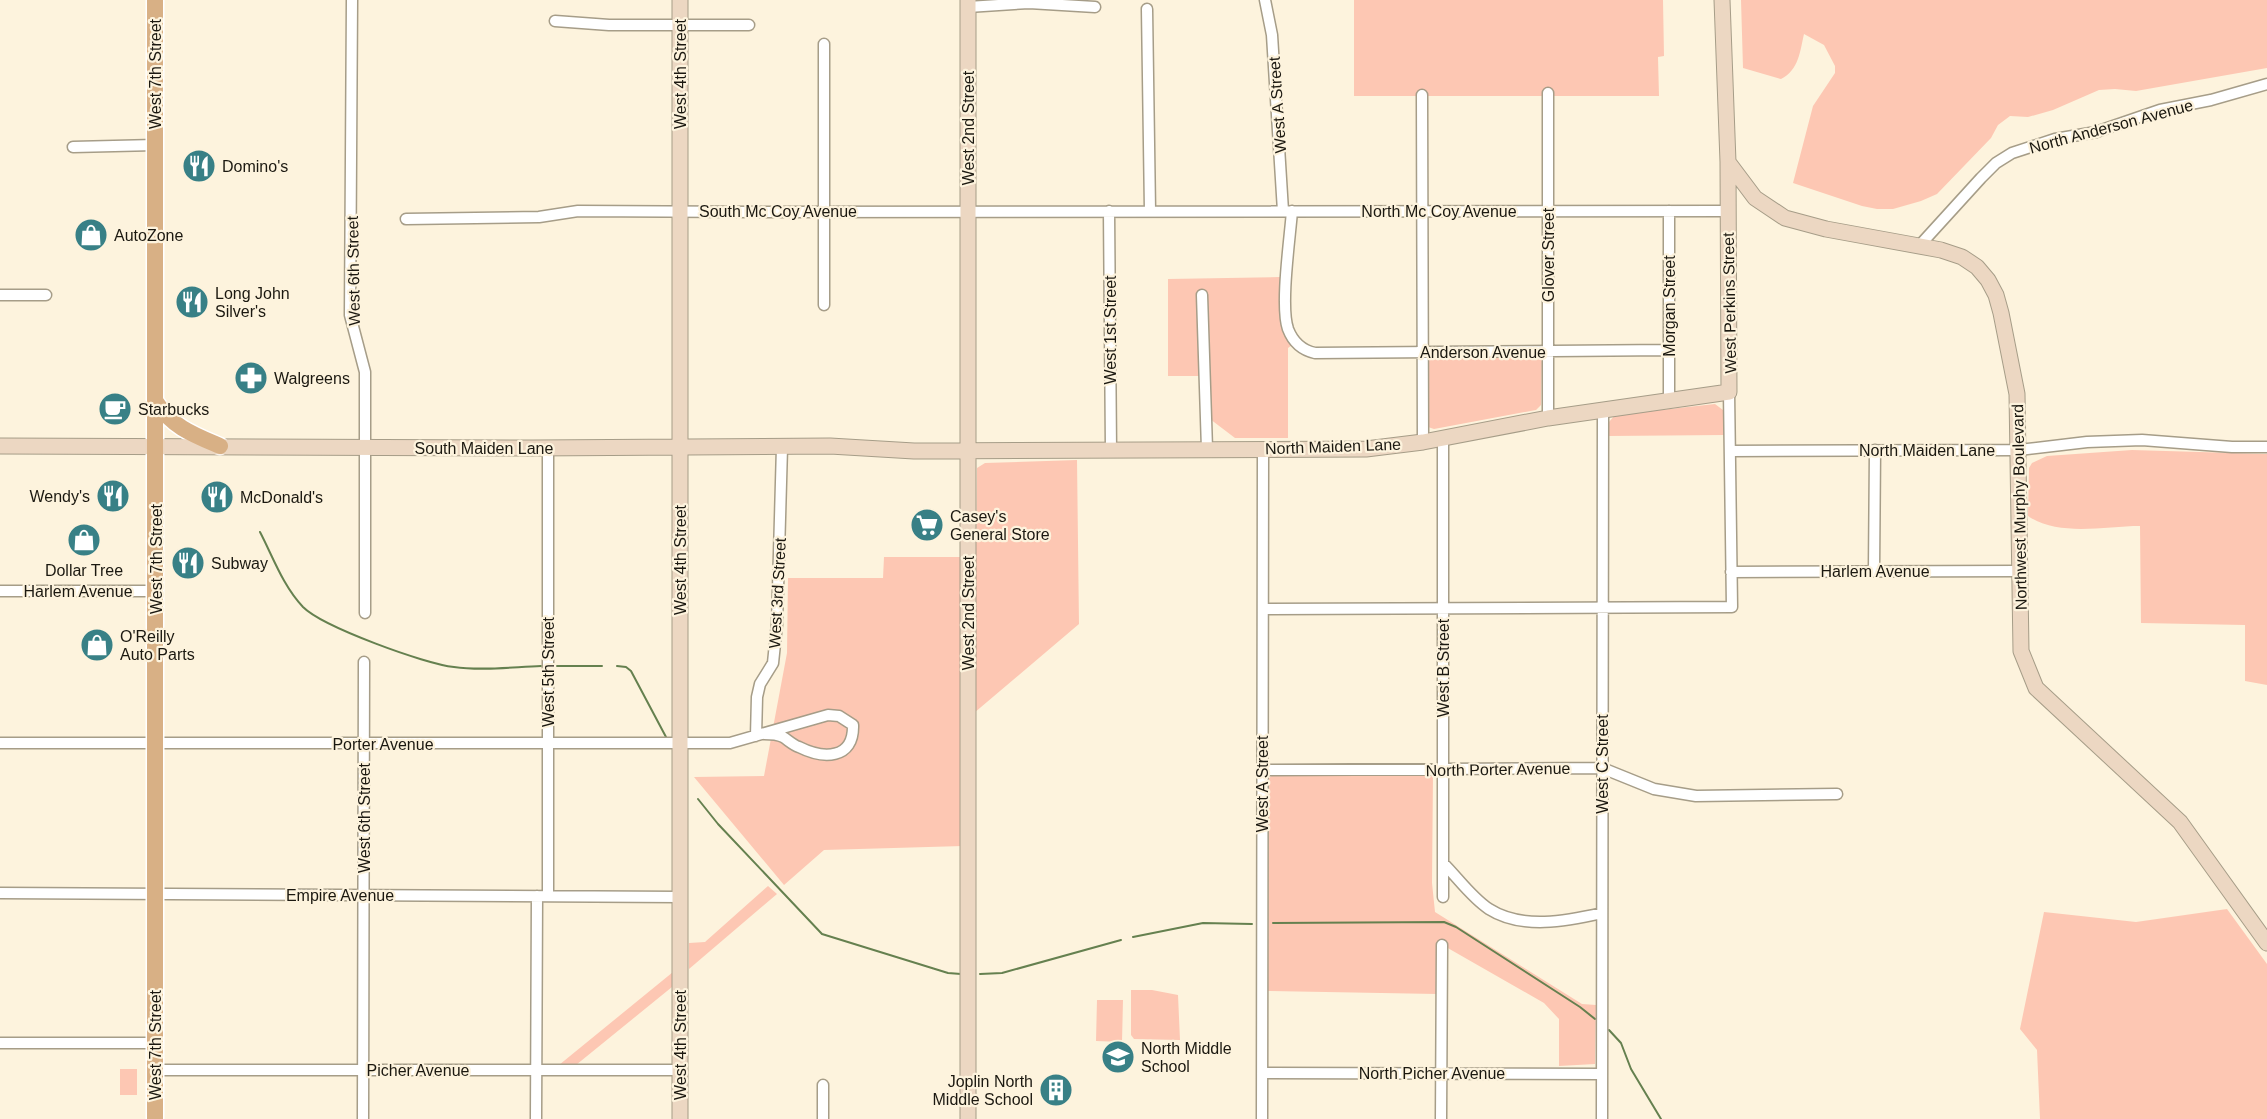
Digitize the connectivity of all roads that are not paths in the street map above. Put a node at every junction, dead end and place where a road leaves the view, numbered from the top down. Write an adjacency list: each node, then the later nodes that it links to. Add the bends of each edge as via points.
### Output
1 (155, 0): 16 (main road, West 7th Street)
2 (352, 0): 49 (street, West 6th Street, via 350,315 365,372)
3 (680, 0): 10 (street, West 4th Street)
4 (1265, 0): 23 (street, West A Street, via 1272,35)
5 (1722, 0): 18 (street, West Perkins Street)
6 (968, 3): 7 (street); 28 (street, West 2nd Street)
7 (1095, 7)
8 (1147, 9): 22 (street)
9 (555, 21): 10 (street)
10 (680, 25): 11 (street); 20 (street, West 4th Street)
11 (749, 25)
12 (824, 44): 27 (street)
13 (2267, 84): 30 (street, North Anderson Avenue, via 2012,153 1981,178)
14 (1548, 93): 19 (street, Glover Street)
15 (1422, 95): 24 (street)
16 (155, 145): 17 (street); 41 (main road, West 7th Street)
17 (73, 147)
18 (1728, 162): 26 (street, West Perkins Street); 30 (street, Northwest Murphy Boulevard, via 1755,198 1785,218)
19 (1548, 210): 24 (street, North Mc Coy Avenue); 25 (street, North Mc Coy Avenue); 37 (street, Glover Street)
20 (680, 211): 27 (street, South Mc Coy Avenue); 29 (street, South Mc Coy Avenue); 53 (street, West 4th Street)
21 (1109, 211): 22 (street, South Mc Coy Avenue); 28 (street, South Mc Coy Avenue); 57 (street, West 1st Street)
22 (1150, 211): 23 (street, North Mc Coy Avenue)
23 (1288, 211): 24 (street, North Mc Coy Avenue); 35 (street, West A Street, via 1287,320)
24 (1422, 211): 38 (street)
25 (1669, 211): 26 (street, North Mc Coy Avenue); 36 (street, Morgan Street)
26 (1728, 211): 39 (street, West Perkins Street)
27 (824, 212): 28 (street, South Mc Coy Avenue); 34 (street)
28 (968, 212): 56 (street, West 2nd Street)
29 (406, 219)
30 (1920, 245): 59 (street, Northwest Murphy Boulevard, via 1962,257 1988,280 1996,295 2017,394)
31 (0, 295): 32 (street)
32 (46, 295)
33 (1202, 295): 54 (street)
34 (824, 305)
35 (1299, 346): 38 (street, Anderson Avenue, via 1315,353)
36 (1669, 350): 37 (street, Anderson Avenue); 40 (street, Morgan Street)
37 (1548, 351): 38 (street, Anderson Avenue); 43 (street, Glover Street)
38 (1423, 352): 45 (street)
39 (1729, 392): 40 (street, North Maiden Lane); 60 (street, West Perkins Street)
40 (1669, 401): 42 (street, North Maiden Lane)
41 (156, 402): 47 (main road, West 7th Street); 48 (main road, via 181,429)
42 (1603, 410): 43 (street, North Maiden Lane); 66 (street, West C Street)
43 (1548, 418): 44 (street, North Maiden Lane)
44 (1443, 439): 45 (street, North Maiden Lane); 68 (street, West B Street)
45 (1423, 442): 55 (street, North Maiden Lane, via 1366,449)
46 (0, 446): 47 (street, South Maiden Lane)
47 (156, 446): 48 (street, South Maiden Lane); 65 (main road, West 7th Street)
48 (220, 446): 49 (street, South Maiden Lane)
49 (365, 447): 52 (street, South Maiden Lane); 69 (street, West 6th Street)
50 (782, 447): 53 (street, South Maiden Lane); 56 (street, South Maiden Lane); 71 (street, West 3rd Street, via 777,624 773,663 757,697)
51 (2267, 447): 59 (street, North Maiden Lane, via 2142,441 2086,442)
52 (548, 448): 53 (street, South Maiden Lane); 76 (street, West 5th Street)
53 (680, 448): 75 (street, West 4th Street)
54 (1207, 449): 55 (street, North Maiden Lane); 57 (street, North Maiden Lane)
55 (1263, 449): 67 (street, West A Street)
56 (968, 450): 57 (street, North Maiden Lane); 106 (street, West 2nd Street)
57 (1111, 450)
58 (1875, 450): 59 (street, North Maiden Lane); 60 (street, North Maiden Lane); 61 (street)
59 (2019, 450): 62 (street, Northwest Murphy Boulevard)
60 (1730, 451): 63 (street, West Perkins Street)
61 (1874, 571): 62 (street, Harlem Avenue); 63 (street, Harlem Avenue)
62 (2019, 571): 89 (street, Northwest Murphy Boulevard, via 2021,651 2036,688 2180,822)
63 (1731, 572): 66 (street, West Perkins Street, via 1732,607)
64 (0, 591): 65 (street, Harlem Avenue)
65 (156, 591): 74 (main road, West 7th Street)
66 (1602, 608): 68 (street); 77 (street, West C Street)
67 (1263, 609): 68 (street); 79 (street, West A Street)
68 (1443, 609): 78 (street, West B Street)
69 (365, 613)
70 (364, 662): 73 (street, West 6th Street)
71 (760, 735): 71 (street, Porter Avenue, via 828,715 853,724 847,748 839,754 802,749 782,737); 75 (street, Porter Avenue, via 730,743)
72 (0, 743): 74 (street, Porter Avenue)
73 (364, 743): 74 (street, Porter Avenue); 76 (street, Porter Avenue); 84 (street, West 6th Street)
74 (156, 744): 83 (main road, West 7th Street)
75 (680, 744): 76 (street, Porter Avenue); 86 (street, West 4th Street)
76 (548, 745): 85 (street, West 5th Street)
77 (1602, 768): 78 (street, North Porter Avenue); 80 (street, North Porter Avenue, via 1654,789 1686,795); 88 (street, West C Street)
78 (1443, 769): 79 (street, North Porter Avenue); 81 (street, West B Street)
79 (1262, 770): 97 (street, West A Street)
80 (1837, 794)
81 (1443, 863): 87 (street, West B Street); 88 (street, via 1484,905 1500,914 1541,922)
82 (0, 893): 83 (street, Empire Avenue)
83 (154, 893): 84 (street, Empire Avenue); 92 (main road, West 7th Street)
84 (364, 894): 85 (street, Empire Avenue); 94 (street, West 6th Street)
85 (542, 896): 86 (street, Empire Avenue); 96 (street, West 5th Street)
86 (680, 897): 95 (street, West 4th Street)
87 (1443, 897)
88 (1602, 913): 99 (street, West C Street)
89 (2267, 943)
90 (1442, 945): 98 (street)
91 (0, 1043): 92 (street)
92 (155, 1043): 93 (main road, West 7th Street)
93 (155, 1070): 94 (street, Picher Avenue); 101 (main road, West 7th Street)
94 (363, 1070): 96 (street, Picher Avenue); 102 (street, West 6th Street)
95 (680, 1070): 96 (street, Picher Avenue); 104 (street, West 4th Street)
96 (537, 1071): 103 (street, West 5th Street)
97 (1262, 1073): 98 (street, North Picher Avenue); 107 (street, West A Street)
98 (1441, 1073): 99 (street, North Picher Avenue); 108 (street)
99 (1602, 1074): 109 (street, West C Street)
100 (823, 1085): 105 (street)
101 (155, 1119)
102 (363, 1119)
103 (536, 1119)
104 (680, 1119)
105 (823, 1119)
106 (968, 1119)
107 (1262, 1119)
108 (1441, 1119)
109 (1602, 1119)

